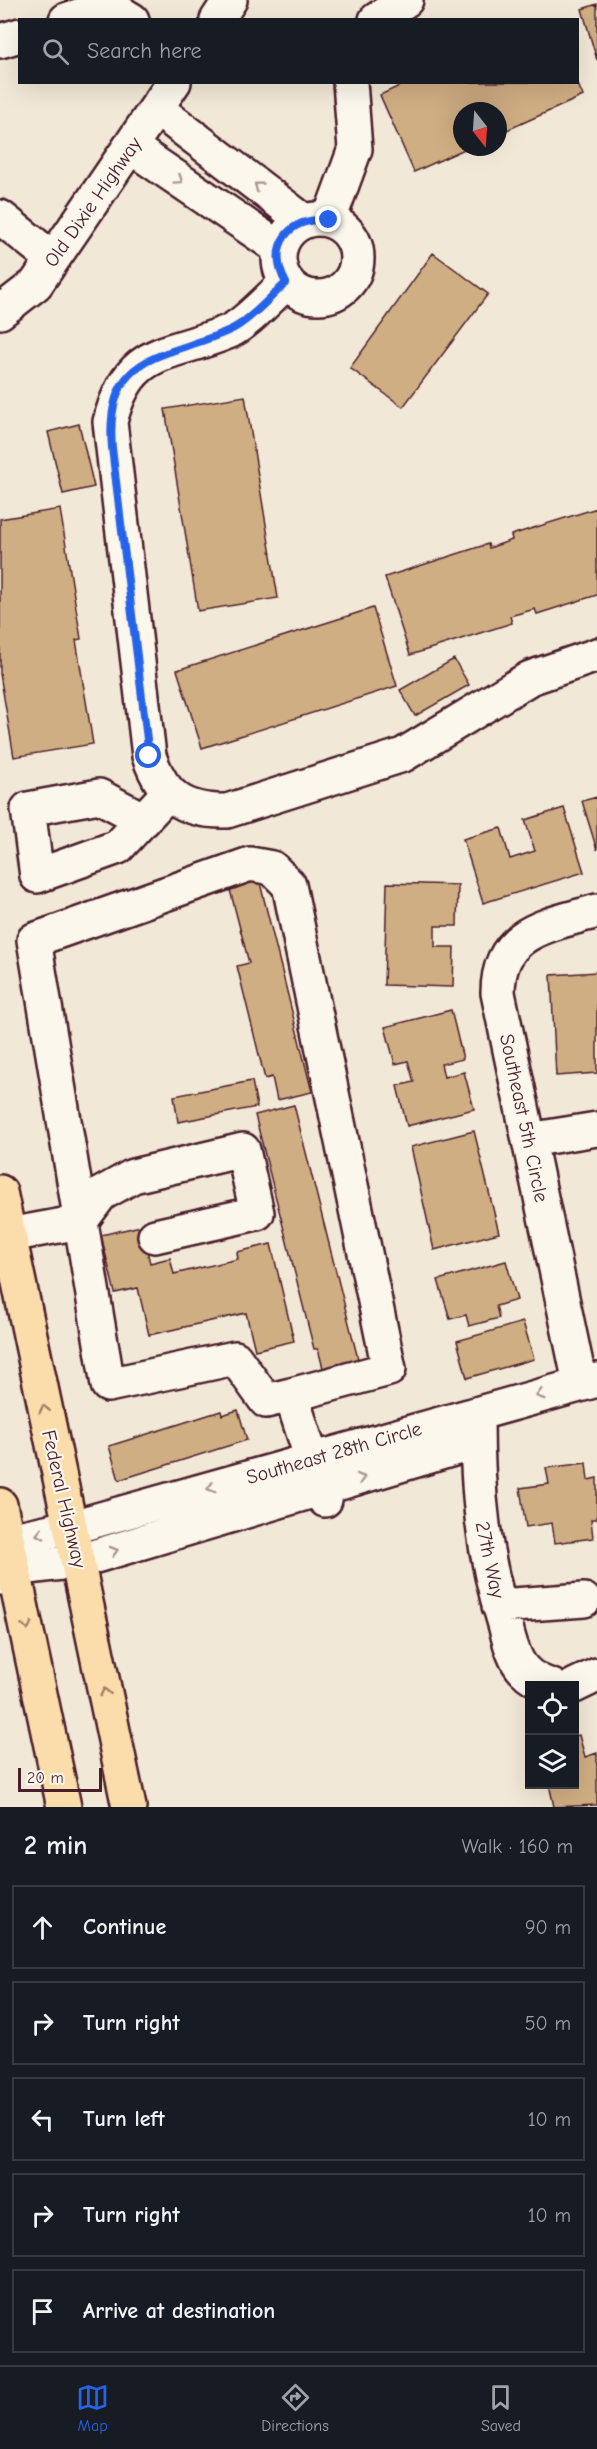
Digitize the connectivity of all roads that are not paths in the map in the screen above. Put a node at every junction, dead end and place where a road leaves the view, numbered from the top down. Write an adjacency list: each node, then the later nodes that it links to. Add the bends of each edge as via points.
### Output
1 (230, 0): 5 (street)
2 (406, 0): 6 (street)
3 (82, 10): 4 (street, via 109,6)
4 (129, 18)
5 (217, 18)
6 (379, 18)
7 (18, 36): 8 (street)
8 (0, 41)
9 (173, 84): 11 (street, Old Dixie Highway)
10 (350, 84): 14 (street, via 355,149)
11 (157, 109): 12 (street, Old Dixie Highway); 14 (street, one-way to 11)
12 (131, 147): 15 (street, one-way to 15); 16 (street, Old Dixie Highway)
13 (0, 218): 16 (street)
14 (316, 221): 15 (street, via 293,227); 17 (street, via 340,226 355,245 357,257 351,280 331,296 319,298 301,294)
15 (279, 248): 17 (street, via 279,266)
16 (53, 259): 18 (street, Old Dixie Highway, via 36,284)
17 (286, 283): 20 (street, via 232,330 144,363 130,374 116,396 110,422 149,756)
18 (0, 312)
19 (597, 654): 20 (street, via 530,678 403,755 227,811 206,811 186,805)
20 (168, 793): 21 (street)
21 (144, 820)
22 (597, 911): 24 (street, Southeast 5th Circle, via 520,938 506,953 498,972 498,993)
23 (597, 1129): 24 (street)
24 (529, 1140): 29 (street, Southeast 5th Circle)
25 (0, 1192): 27 (main road, Federal Highway)
26 (80, 1222): 27 (street); 28 (street, via 101,1194 134,1176 243,1150 257,1213); 30 (street, via 108,1385 235,1358 266,1401); 30 (street, via 34,940 250,864 272,868 289,885 389,1369)
27 (9, 1235): 34 (main road, Federal Highway, one-way to 27)
28 (155, 1236)
29 (588, 1382): 31 (street, Southeast 28th Circle, one-way to 31)
30 (291, 1395): 32 (street)
31 (477, 1427): 32 (street, Southeast 28th Circle); 38 (street, 27th Way, via 476,1478 483,1543)
32 (318, 1484): 34 (street, Southeast 28th Circle, one-way to 34); 36 (street, Southeast 28th Circle, one-way to 32)
33 (0, 1505): 35 (main road)
34 (72, 1527): 35 (street, Southeast 28th Circle, one-way to 35); 36 (main road, Federal Highway)
35 (6, 1557): 36 (street, Southeast 28th Circle); 42 (main road, one-way to 42)
36 (79, 1561): 43 (main road, Federal Highway, one-way to 36)
37 (584, 1600): 38 (street)
38 (499, 1606): 40 (street, 27th Way, via 523,1670)
39 (597, 1675): 41 (street)
40 (539, 1681)
41 (579, 1684)
42 (64, 1807)
43 (129, 1807)

